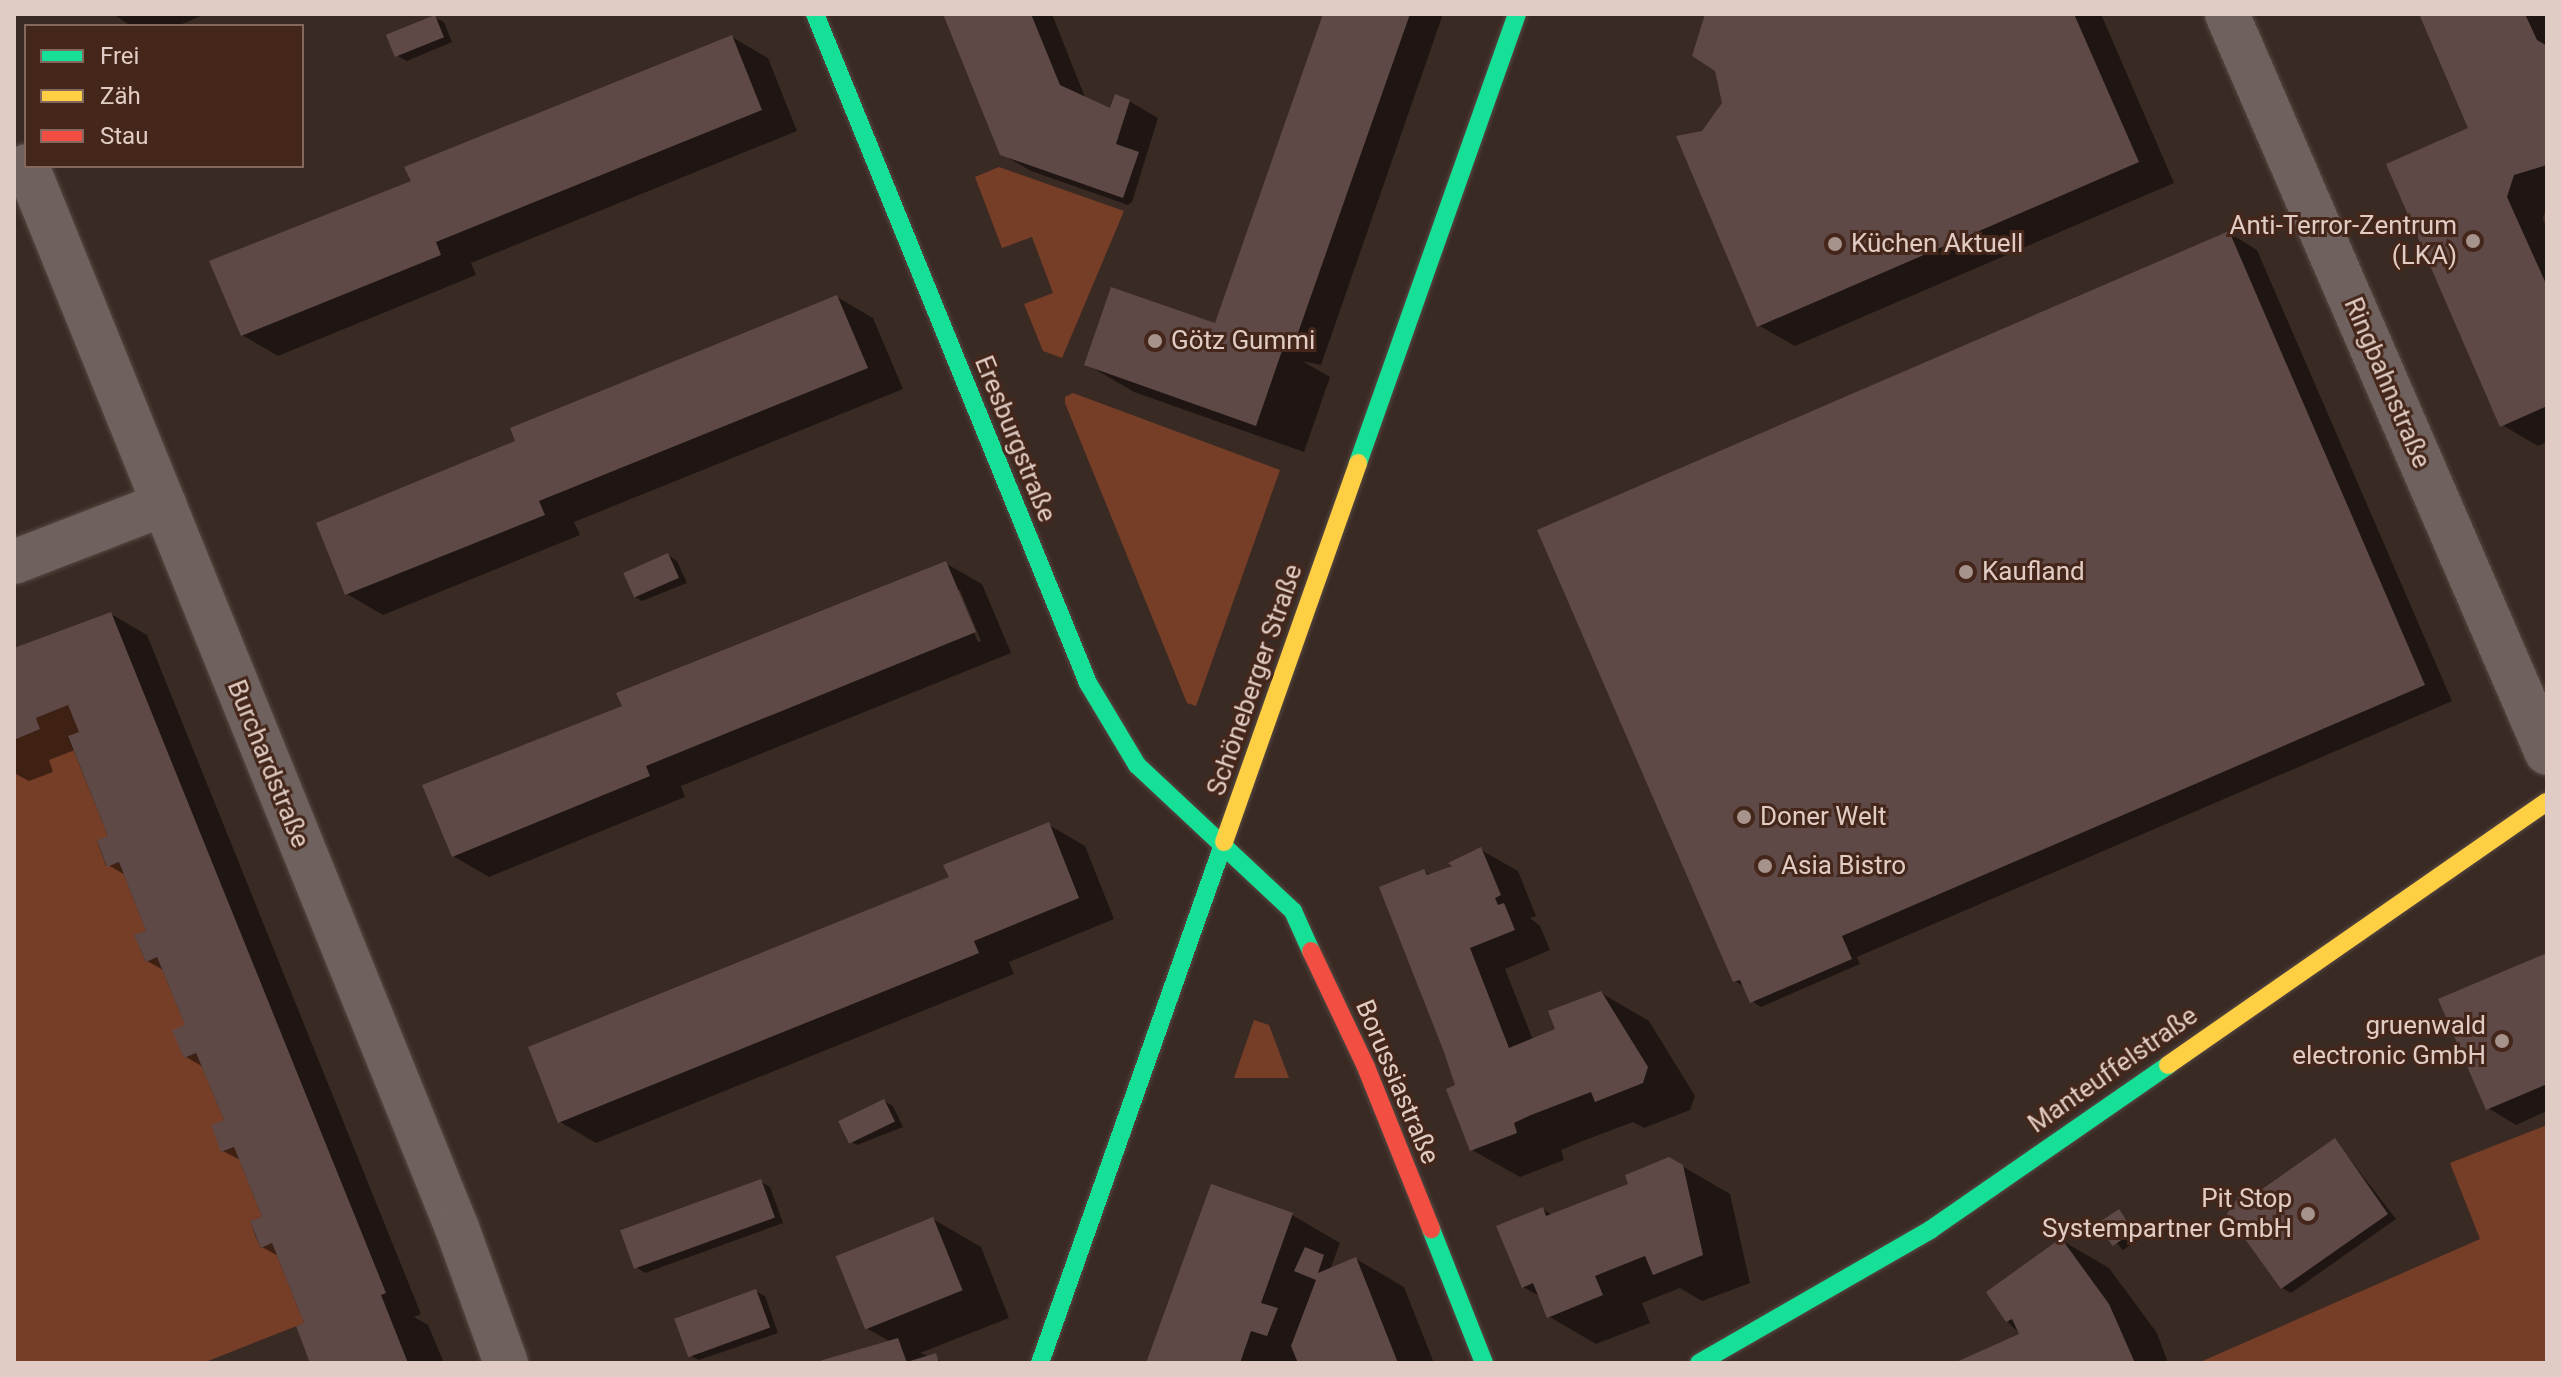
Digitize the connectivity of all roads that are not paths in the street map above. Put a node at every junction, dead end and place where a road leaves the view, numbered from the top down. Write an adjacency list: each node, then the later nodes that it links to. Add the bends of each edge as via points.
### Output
1 (815, 14): 11 (main road, Eresburgstraße, via 1088,683 1137,765)
2 (1517, 14): 11 (main road, Schöneberger Straße)
3 (2227, 14): 9 (street, Ringbahnstraße)
4 (14, 135): 5 (street, Burchardstraße)
5 (24, 160)
6 (27, 168): 7 (street, Burchardstraße)
7 (164, 504): 8 (street); 12 (street, Burchardstraße, via 457,1228)
8 (14, 562)
9 (2547, 753)
10 (2547, 802): 15 (main road, Manteuffelstraße, via 1930,1230)
11 (1224, 846): 13 (main road, Schöneberger Straße); 14 (main road, Borussiastraße, via 1293,911 1366,1067)
12 (506, 1363)
13 (1040, 1363)
14 (1484, 1363)
15 (1699, 1363)

